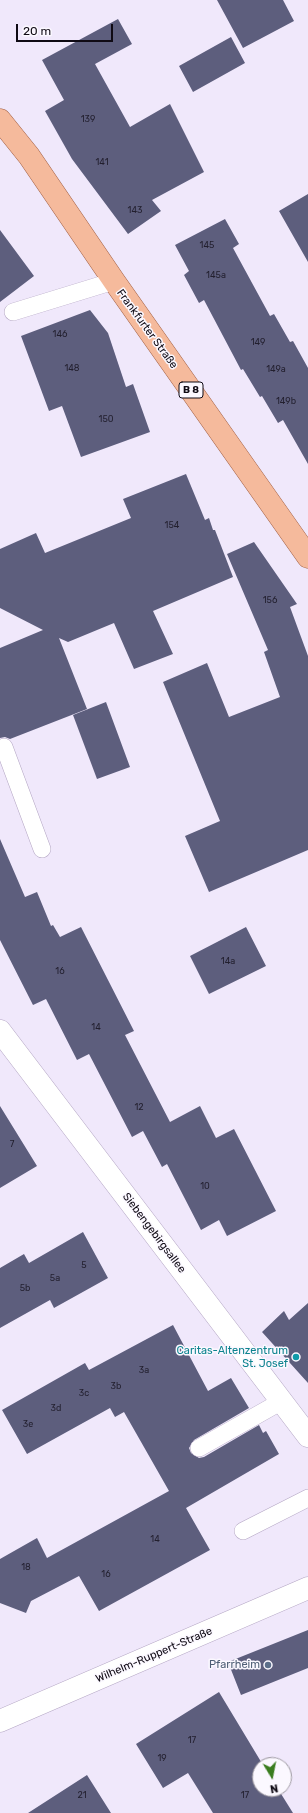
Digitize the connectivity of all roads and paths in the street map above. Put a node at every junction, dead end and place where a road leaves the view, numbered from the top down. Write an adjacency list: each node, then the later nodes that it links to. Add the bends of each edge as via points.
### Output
1 (0, 120): 2 (main road, Frankfurter Straße / B 8, via 29,156)
2 (114, 281): 3 (lane); 4 (main road, Frankfurter Straße / B 8)
3 (13, 312)
4 (308, 557)
5 (0, 749): 6 (lane, via 4,747)
6 (42, 849)
7 (0, 1031): 8 (street, Siebengebirgsallee)
8 (282, 1401): 9 (street, Siebengebirgsallee); 10 (lane)
9 (308, 1436)
10 (199, 1448)
11 (308, 1498): 12 (lane)
12 (243, 1531)
13 (308, 1588): 14 (street, Wilhelm-Ruppert-Straße)
14 (0, 1721)

